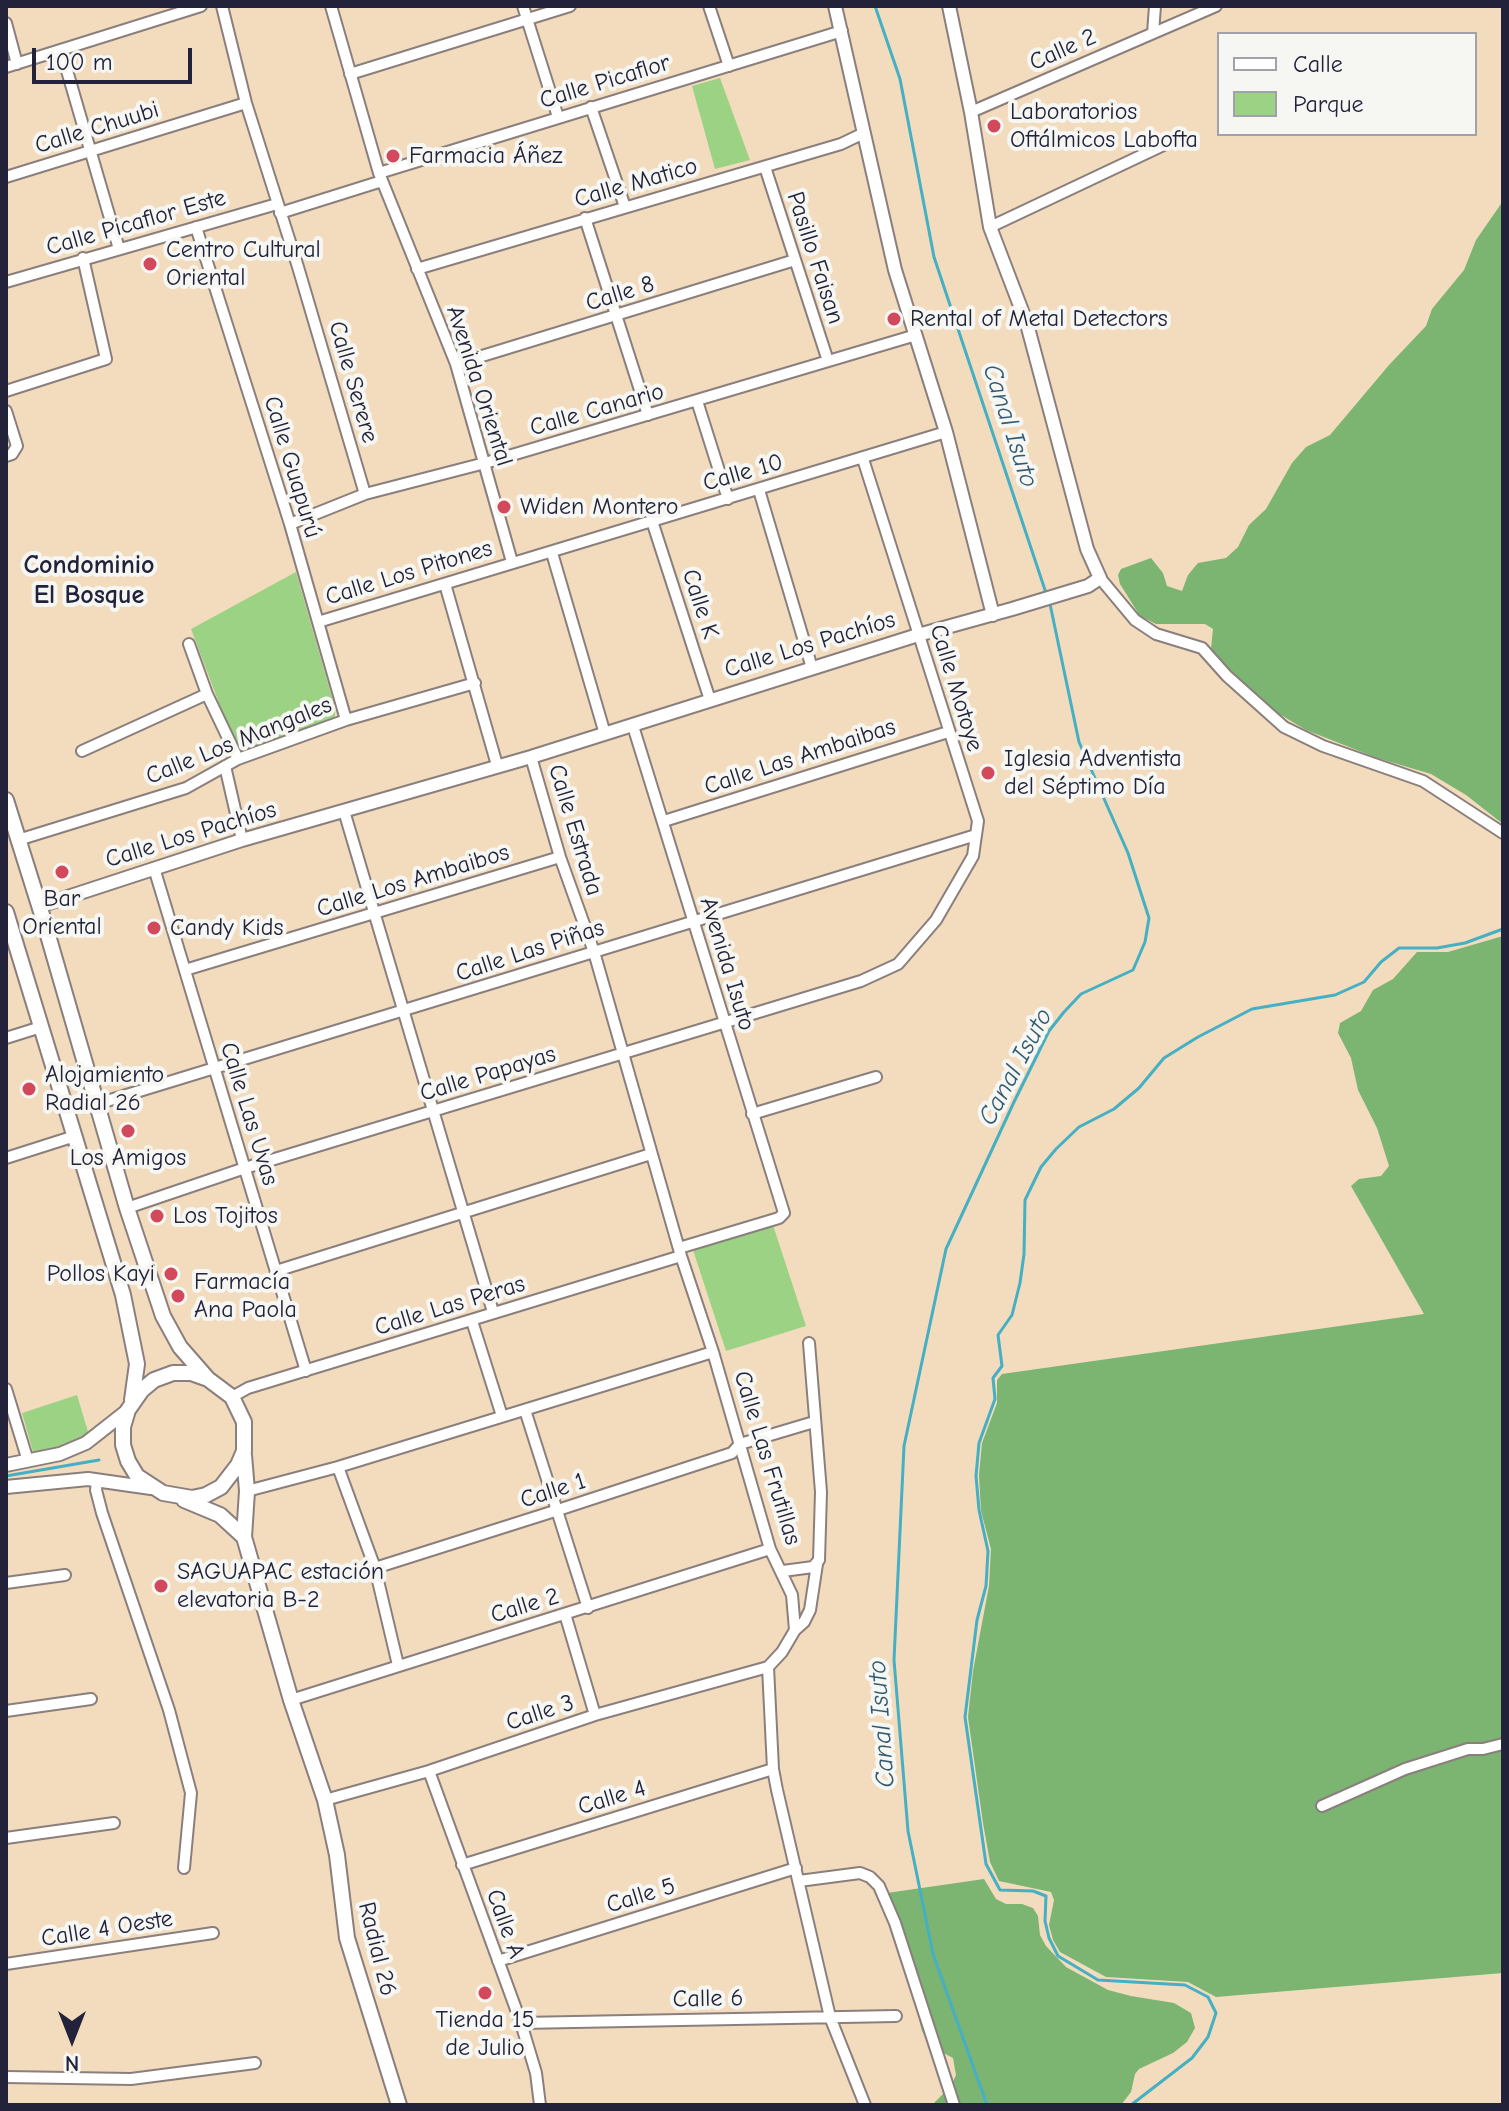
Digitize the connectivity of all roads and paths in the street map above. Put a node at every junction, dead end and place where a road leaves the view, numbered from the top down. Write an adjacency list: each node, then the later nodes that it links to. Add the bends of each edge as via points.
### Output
1 (201, 6): 15 (street)
2 (222, 6): 19 (street, Calle Serere)
3 (331, 6): 18 (street, Avenida Oriental)
4 (523, 6): 11 (street)
5 (570, 6): 11 (street)
6 (709, 6): 17 (street)
7 (835, 6): 13 (street)
8 (949, 6): 21 (street)
9 (1155, 6): 14 (street)
10 (1216, 6): 14 (street, Calle 2)
11 (527, 19): 18 (street); 22 (street)
12 (6, 23): 16 (street)
13 (842, 31): 17 (street, Calle Picaflor); 23 (street)
14 (1153, 33): 21 (street, Calle 2)
15 (61, 50): 16 (street); 25 (street)
16 (12, 65)
17 (729, 66): 20 (street, Calle Picaflor)
18 (350, 74): 28 (street, Avenida Oriental)
19 (246, 103): 25 (street, Calle Chuubi); 30 (street, Calle Serere)
20 (591, 107): 22 (street, Calle Picaflor); 29 (street)
21 (971, 112): 33 (street)
22 (558, 117): 28 (street, Calle Picaflor)
23 (864, 133): 26 (street, Calle Matico); 40 (street, via 895,270)
24 (1170, 142): 33 (street)
25 (91, 150): 27 (street, Calle Chuubi); 34 (street)
26 (765, 167): 29 (street, Calle Matico); 36 (street, Pasillo Faisan)
27 (6, 177)
28 (380, 177): 30 (street, Calle Picaflor Este); 37 (street, Avenida Oriental)
29 (625, 207): 31 (street, Calle Matico)
30 (278, 208): 32 (street, Calle Picaflor Este); 52 (street, Calle Serere)
31 (585, 218): 37 (street, Calle Matico); 39 (street)
32 (196, 227): 34 (street, Calle Picaflor Este); 55 (street, Calle Guapurú)
33 (990, 227): 58 (street, via 1027,324 1087,549)
34 (119, 249): 35 (street, Calle Picaflor Este)
35 (83, 258): 38 (street, Calle Picaflor Este); 43 (street, via 106,359)
36 (795, 260): 39 (street, Calle 8); 41 (street, Pasillo Faisan)
37 (417, 269): 42 (street, Avenida Oriental)
38 (6, 282)
39 (617, 316): 42 (street, Calle 8); 46 (street)
40 (916, 335): 41 (street, Calle Canario); 47 (street)
41 (828, 361): 44 (street, Calle Canario)
42 (456, 364): 50 (street, Avenida Oriental)
43 (6, 391)
44 (697, 401): 46 (street, Calle Canario); 53 (street)
45 (6, 411): 48 (street, via 17,446)
46 (648, 415): 50 (street, Calle Canario)
47 (946, 432): 49 (street, Calle 10); 60 (street)
48 (11, 453)
49 (863, 459): 51 (street, Calle 10); 62 (street, Calle Motoye)
50 (485, 463): 52 (street, Calle Canario); 57 (street, Avenida Oriental)
51 (759, 490): 53 (street, Calle 10); 64 (street)
52 (365, 494): 55 (street, Calle Canario)
53 (728, 499): 54 (street, Calle 10)
54 (652, 521): 56 (street, Calle 10); 67 (street, Calle K)
55 (290, 524): 61 (street, Calle Guapurú)
56 (552, 553): 57 (street); 71 (street)
57 (512, 562): 59 (street, Calle Los Pitones)
58 (1100, 578): 60 (street, Calle Los Pachíos); 80 (street, via 1135,620 1156,634 1202,648 1284,727 1423,781)
59 (445, 584): 61 (street, Calle Los Pitones); 65 (street)
60 (993, 615): 62 (street, Calle Los Pachíos)
61 (318, 622): 68 (street, Calle Guapurú)
62 (918, 635): 64 (street, Calle Los Pachíos); 70 (street, Calle Motoye)
63 (189, 644): 66 (street)
64 (812, 668): 67 (street, Calle Los Pachíos)
65 (475, 683): 68 (street, Calle Los Mangales); 75 (street)
66 (207, 694): 72 (street); 74 (street)
67 (710, 700): 69 (street, Calle Los Pachíos)
68 (346, 720): 74 (street, Calle Los Mangales)
69 (633, 726): 71 (street, Calle Los Pachíos); 79 (street, Avenida Isuto)
70 (948, 732): 79 (street, Calle Las Ambaibas); 81 (street, Calle Motoye, via 978,821)
71 (605, 734): 73 (street, Calle Los Pachíos)
72 (82, 751)
73 (531, 757): 75 (street, Calle Los Pachíos); 84 (street, Calle Estrada)
74 (238, 759): 76 (street, Calle Los Mangales)
75 (497, 765): 78 (street, Calle Los Pachíos)
76 (225, 766): 82 (street, Calle Los Mangales, via 186,788); 83 (street)
77 (6, 800): 82 (main road)
78 (344, 811): 83 (street, Calle Los Pachíos); 87 (street)
79 (664, 821): 89 (street, Avenida Isuto)
80 (1503, 833)
81 (976, 835): 89 (street, Calle Las Piñas); 92 (street, Calle Motoye, via 973,856 936,920 898,964)
82 (18, 840): 86 (main road)
83 (242, 840): 85 (street, Calle Los Pachíos)
84 (560, 857): 87 (street, Calle Los Ambaibos); 90 (street, Calle Estrada)
85 (154, 868): 86 (street, Calle Los Pachíos); 91 (street, Calle Las Uvas)
86 (40, 906): 100 (main road)
87 (375, 912): 91 (street, Calle Los Ambaibos); 93 (street)
88 (7, 917): 95 (main road)
89 (692, 920): 90 (street, Calle Las Piñas); 94 (street, Avenida Isuto)
90 (594, 952): 93 (street, Calle Las Piñas); 97 (street, Calle Estrada)
91 (185, 970): 98 (street, Calle Las Uvas)
92 (861, 981): 94 (street, Calle Papayas)
93 (404, 1012): 98 (street, Calle Las Piñas); 101 (street)
94 (724, 1022): 97 (street, Calle Papayas); 102 (street, Avenida Isuto)
95 (41, 1027): 96 (street); 103 (main road)
96 (6, 1038)
97 (623, 1053): 101 (street, Calle Papayas); 104 (street, Calle Estrada)
98 (215, 1068): 100 (street, Calle Las Piñas); 106 (street, Calle Las Uvas)
99 (876, 1077): 102 (street)
100 (97, 1104): 107 (main road)
101 (434, 1111): 106 (street, Calle Papayas); 108 (street)
102 (752, 1114): 109 (street, Avenida Isuto)
103 (75, 1136): 105 (street); 113 (main road)
104 (651, 1154): 108 (street); 110 (street, Calle Las Frutillas)
105 (6, 1158)
106 (245, 1168): 107 (street, Calle Papayas); 111 (street, Calle Las Uvas)
107 (127, 1208): 112 (main road)
108 (463, 1211): 111 (street); 114 (street)
109 (784, 1213): 110 (street, Calle Las Peras)
110 (680, 1252): 114 (street, Calle Las Peras); 117 (street, Calle Las Frutillas)
111 (276, 1271): 118 (street, Calle Las Uvas)
112 (153, 1291): 113 (main road, via 140,1300); 119 (main road, via 180,1347)
113 (123, 1295): 122 (main road, via 137,1364)
114 (493, 1312): 115 (street, Calle Las Peras)
115 (472, 1321): 118 (street, Calle Las Peras); 124 (street)
116 (809, 1343): 125 (street)
117 (713, 1352): 123 (street); 126 (street, Calle Las Frutillas)
118 (306, 1371): 121 (street, Calle Las Peras)
119 (208, 1379): 121 (main road); 122 (main road, via 173,1373 154,1380)
120 (6, 1389): 128 (street)
121 (232, 1397): 127 (main road, via 244,1422)
122 (129, 1407): 128 (street, via 86,1443); 133 (main road, via 123,1427 125,1453 137,1476)
123 (525, 1410): 124 (street); 136 (street)
124 (502, 1416): 130 (street)
125 (814, 1422): 126 (street, Calle 1); 139 (street, via 821,1492)
126 (740, 1444): 136 (street, Calle 1, via 732,1453); 138 (street, Calle Las Frutillas)
127 (244, 1451): 134 (main road, Radial 26); 135 (main road, via 221,1487 192,1498)
128 (28, 1461): 129 (street)
129 (6, 1465)
130 (338, 1467): 134 (street); 140 (street)
131 (97, 1481): 132 (street); 133 (street); 161 (street, via 102,1513 169,1710 191,1793)
132 (6, 1487)
133 (151, 1488): 135 (main road)
134 (247, 1491): 137 (main road, Radial 26)
135 (175, 1496): 137 (main road, via 220,1515)
136 (558, 1510): 140 (street, Calle 1); 144 (street)
137 (244, 1537): 150 (main road, Radial 26)
138 (770, 1549): 141 (street, Calle Las Frutillas); 144 (street, Calle 2)
139 (817, 1564): 141 (street); 146 (street, via 810,1610)
140 (375, 1568): 147 (street)
141 (783, 1571): 146 (street, Calle Las Frutillas, via 792,1595)
142 (65, 1575): 143 (street)
143 (6, 1583)
144 (588, 1608): 145 (street, Calle 2)
145 (565, 1614): 147 (street, Calle 2); 152 (street)
146 (795, 1630): 148 (street)
147 (398, 1665): 150 (street, Calle 2)
148 (768, 1667): 152 (street, Calle 3); 154 (street)
149 (91, 1699): 151 (street)
150 (291, 1700): 156 (main road, Radial 26)
151 (6, 1711)
152 (595, 1715): 155 (street, Calle 3)
153 (1503, 1744): 157 (street, via 1405,1769)
154 (773, 1769): 160 (street, Calle 4); 162 (street)
155 (429, 1771): 156 (street, Calle 3); 160 (street, Calle A)
156 (325, 1800): 172 (main road, Radial 26, via 347,1938)
157 (1322, 1806)
158 (114, 1823): 159 (street)
159 (6, 1838)
160 (462, 1865): 165 (street, Calle A)
161 (184, 1868)
162 (796, 1868): 163 (street); 165 (street, Calle 5)
163 (799, 1881): 168 (street); 175 (street, via 860,1873 879,1886)
164 (213, 1933): 166 (street, Calle 4 Oeste)
165 (498, 1961): 169 (street, Calle A)
166 (6, 1964)
167 (896, 2016): 168 (street, Calle 6)
168 (830, 2017): 169 (street, Calle 6); 174 (street)
169 (521, 2023): 173 (street, Calle A)
170 (255, 2063): 171 (street, via 131,2079)
171 (6, 2077)
172 (399, 2105)
173 (540, 2105)
174 (865, 2105)
175 (954, 2105)

